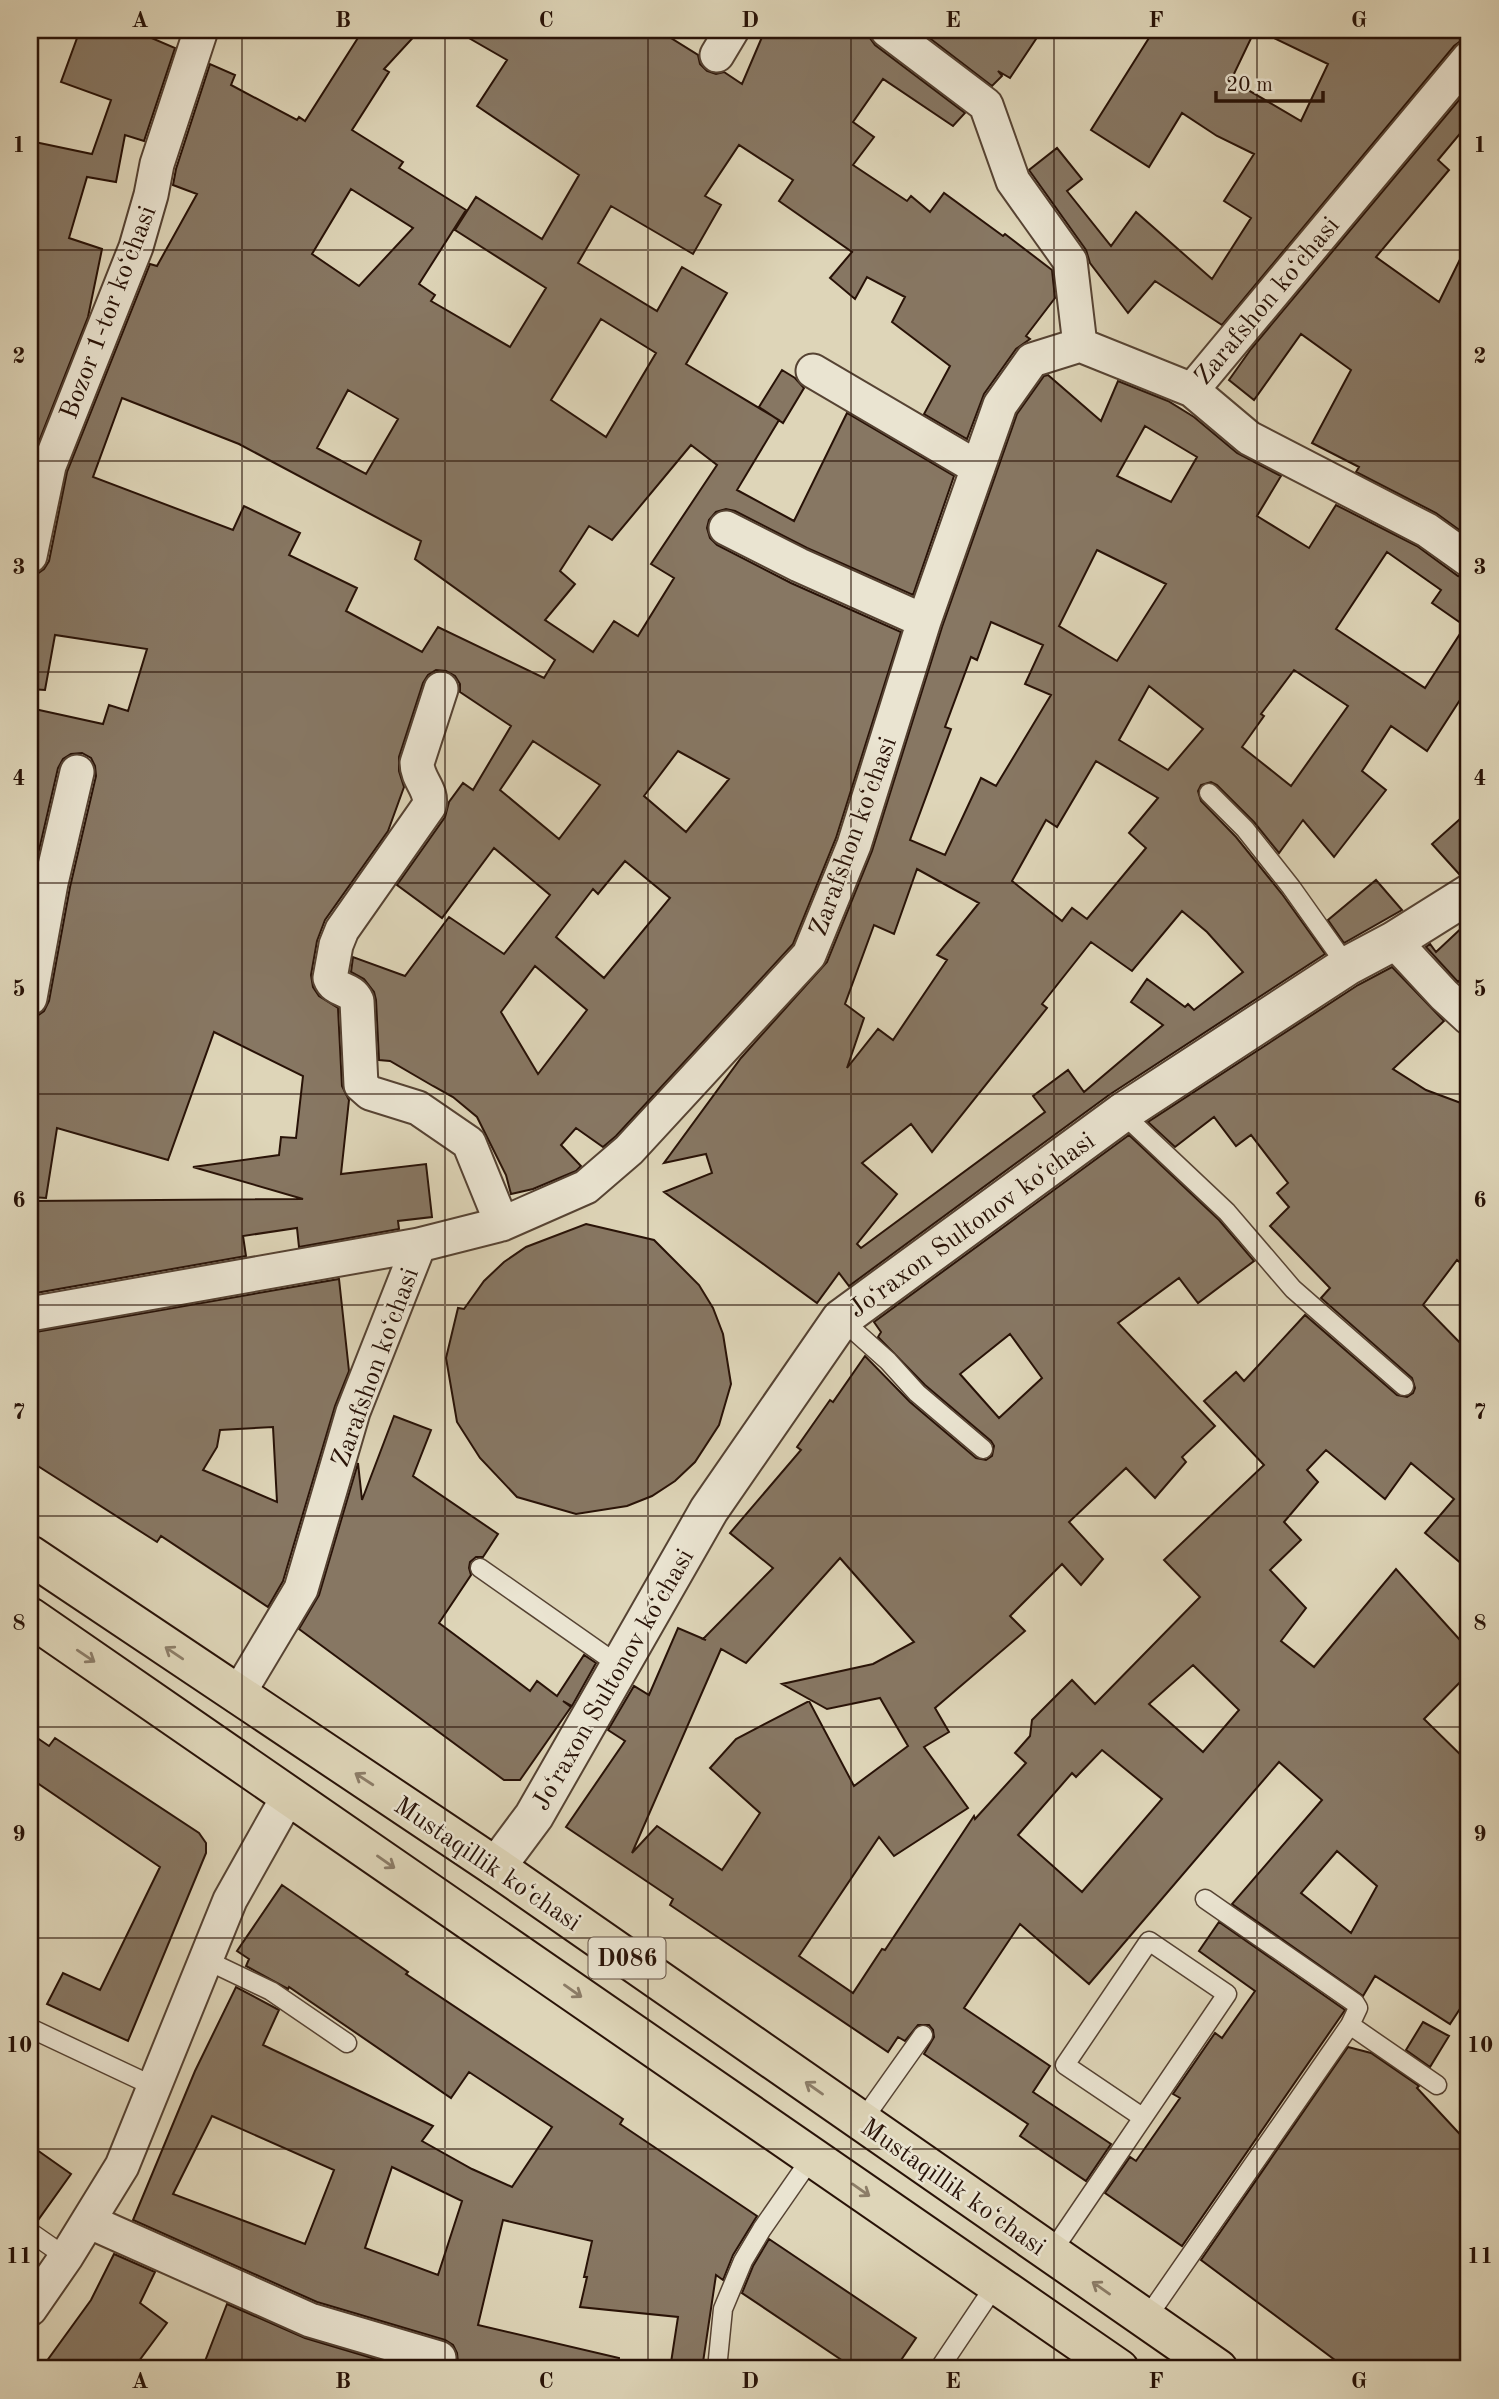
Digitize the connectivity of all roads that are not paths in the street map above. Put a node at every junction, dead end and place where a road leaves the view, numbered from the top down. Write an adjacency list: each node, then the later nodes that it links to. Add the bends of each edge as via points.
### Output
1 (201, 30): 9 (street, Bozor 1-tor koʻchasi, via 157,164 136,247 49,466)
2 (887, 30): 4 (street, via 986,104 1013,181 1070,261)
3 (1469, 58): 6 (street, Zarafshon koʻchasi)
4 (1080, 345): 6 (street, Zarafshon koʻchasi); 7 (street, Zarafshon koʻchasi, via 1032,360 1000,405)
5 (813, 371): 7 (street)
6 (1192, 390): 10 (street, via 1249,438 1427,530)
7 (978, 468): 11 (street, Zarafshon koʻchasi)
8 (726, 527): 11 (street)
9 (30, 556)
10 (1469, 560)
11 (924, 621): 22 (street, Zarafshon koʻchasi, via 853,845 809,955 629,1150 586,1187)
12 (442, 689): 22 (street, via 417,763 418,776 430,794 429,806 342,930 330,978 357,1000 364,1089 418,1108 469,1143)
13 (78, 772): 15 (street)
14 (1209, 793): 18 (lane, via 1245,829)
15 (41, 880): 19 (street)
16 (1469, 894): 17 (street, Joʻraxon Sultonov koʻchasi)
17 (1394, 941): 18 (street, Joʻraxon Sultonov koʻchasi); 20 (street)
18 (1347, 966): 21 (street, Joʻraxon Sultonov koʻchasi)
19 (30, 998)
20 (1469, 1018)
21 (1122, 1113): 25 (street, Joʻraxon Sultonov koʻchasi); 26 (lane, via 1227,1212 1293,1289)
22 (502, 1224): 23 (street, Zarafshon koʻchasi)
23 (419, 1245): 24 (street); 32 (street, Zarafshon koʻchasi, via 353,1412 301,1589)
24 (30, 1314)
25 (841, 1319): 27 (lane); 31 (street, Joʻraxon Sultonov koʻchasi, via 709,1510)
26 (1404, 1386)
27 (983, 1449)
28 (30, 1555): 32 (main road, Mustaqillik koʻchasi / D086, one-way to 28)
29 (480, 1568): 31 (lane)
30 (30, 1617): 33 (main road, D086, one-way to 33)
31 (620, 1666): 34 (street, Joʻraxon Sultonov koʻchasi, via 534,1816)
32 (237, 1696): 34 (main road, Mustaqillik koʻchasi / D086, one-way to 32)
33 (289, 1795): 36 (street, via 230,1900); 45 (main road, D086, one-way to 45)
34 (496, 1867): 44 (main road, Mustaqillik koʻchasi / D086, one-way to 34)
35 (1205, 1899): 37 (lane, via 1355,2003 1357,2014)
36 (206, 1960): 40 (lane, via 271,1992); 42 (street)
37 (1350, 2025): 41 (lane); 52 (lane)
38 (30, 2028): 42 (lane)
39 (923, 2035): 44 (lane)
40 (347, 2043)
41 (1437, 2085)
42 (153, 2086): 46 (street, via 122,2166)
43 (1142, 2118): 43 (lane, via 1227,1994 1149,1941 1065,2065); 48 (lane)
44 (862, 2121): 48 (main road, Mustaqillik koʻchasi / D086)
45 (812, 2157): 50 (main road, D086, one-way to 50); 54 (lane, via 743,2261 723,2309)
46 (88, 2221): 49 (street); 53 (street, via 310,2320)
47 (30, 2232): 49 (lane)
48 (1051, 2253): 52 (main road, Mustaqillik koʻchasi / D086, one-way to 48)
49 (66, 2258): 51 (street)
50 (996, 2284): 55 (lane); 56 (main road, D086)
51 (30, 2309)
52 (1146, 2319): 57 (main road, Mustaqillik koʻchasi / D086)
53 (439, 2358)
54 (717, 2369)
55 (939, 2369)
56 (1119, 2369)
57 (1218, 2369)

